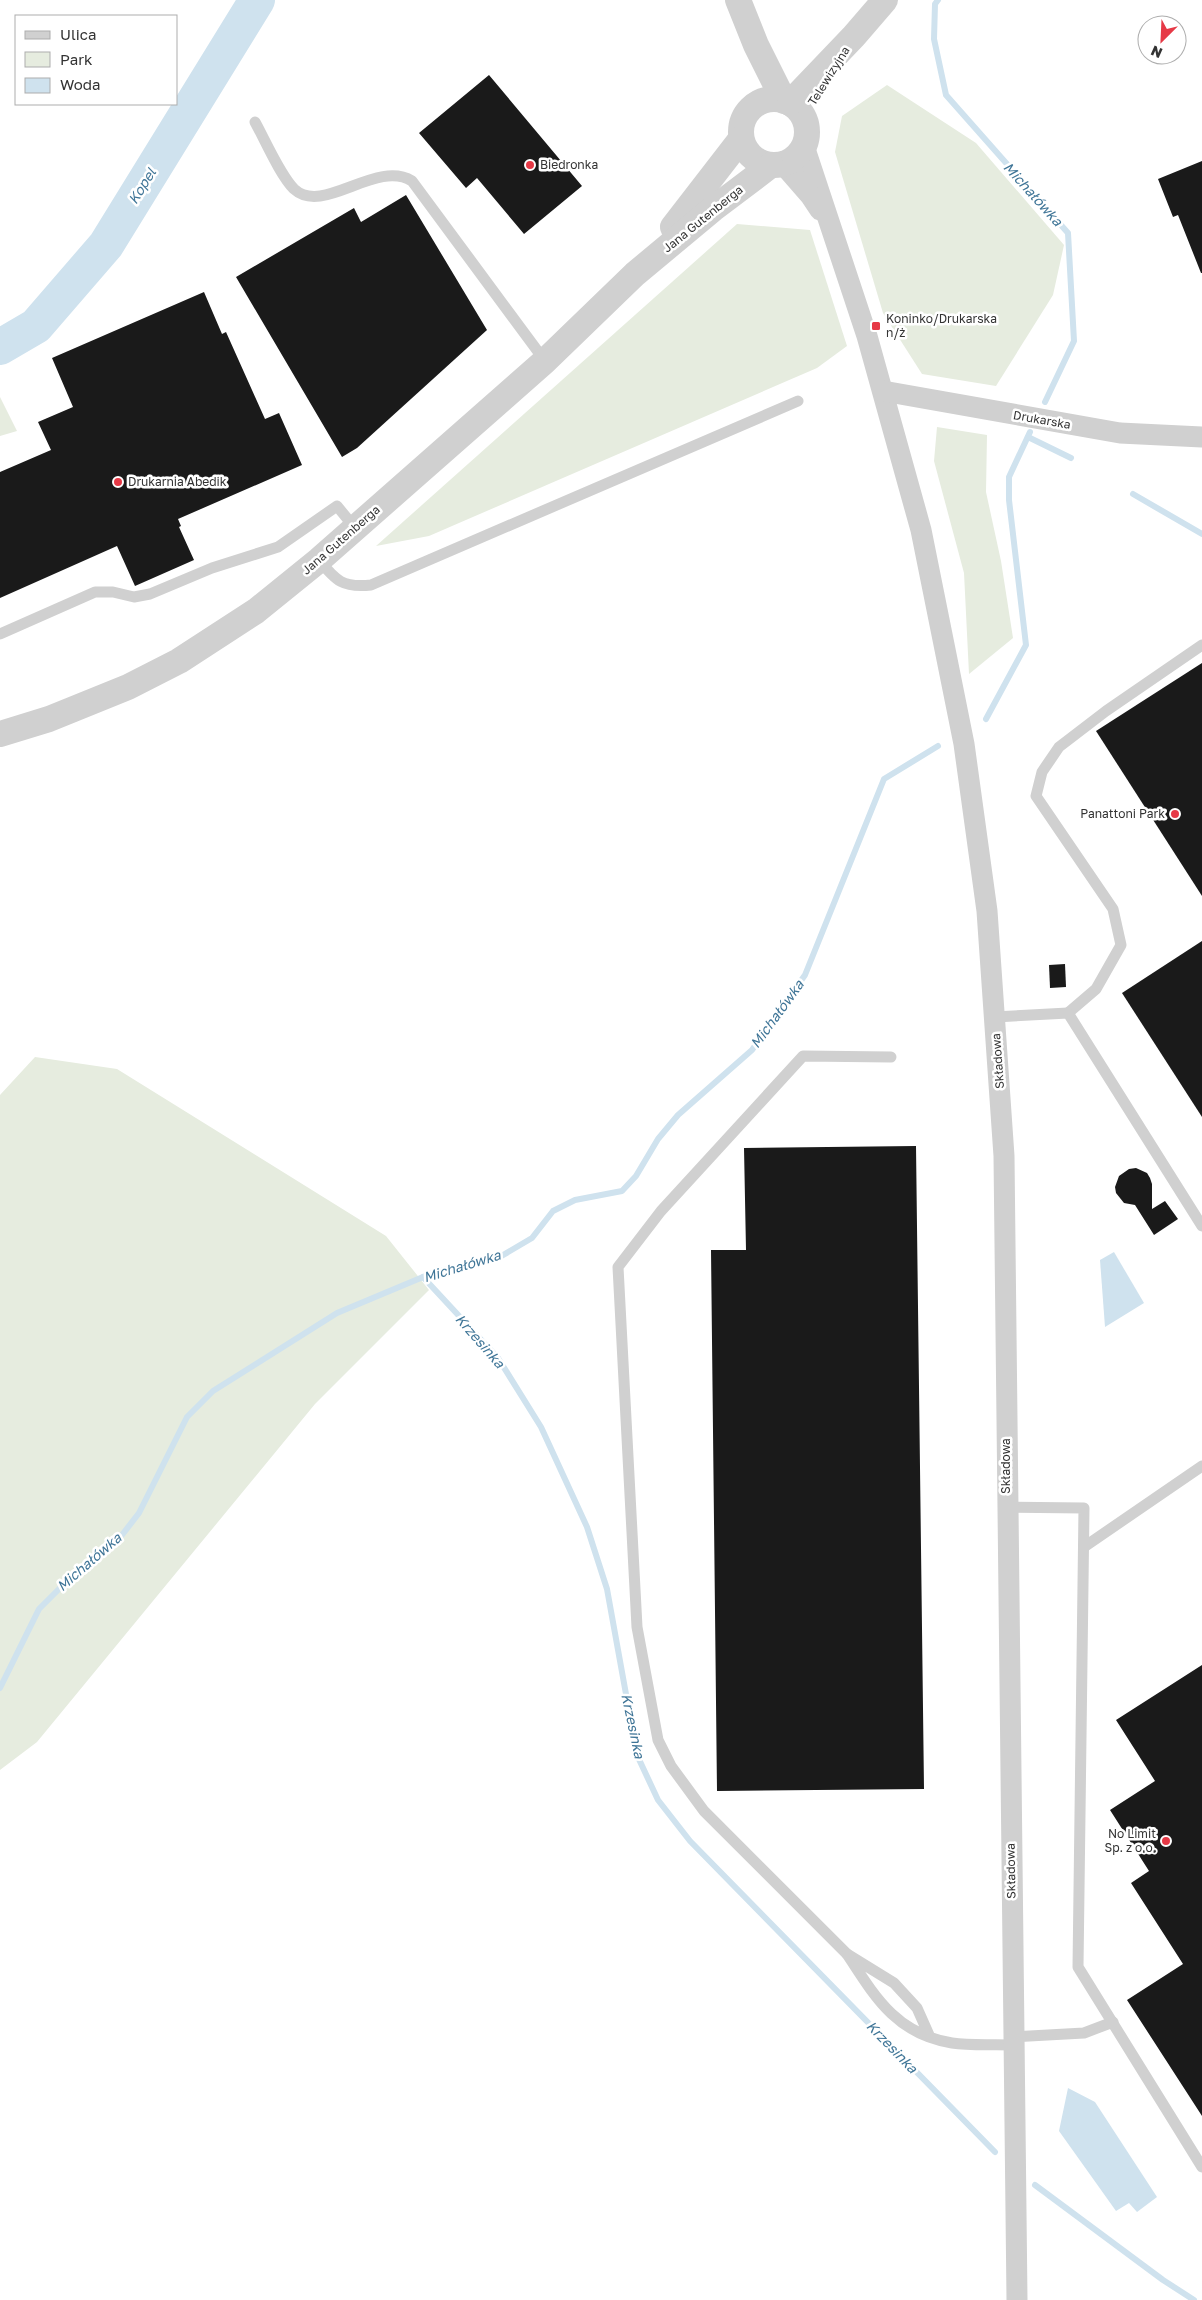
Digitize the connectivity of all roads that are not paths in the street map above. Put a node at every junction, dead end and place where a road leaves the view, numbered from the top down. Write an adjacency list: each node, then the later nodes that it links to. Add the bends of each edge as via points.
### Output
1 (738, 0): 3 (street)
2 (885, 0): 5 (street, Telewizyjna)
3 (756, 45): 4 (street); 5 (street)
4 (758, 102): 5 (street, via 767,99); 7 (street, via 742,120)
5 (793, 107): 8 (street, via 806,127)
6 (255, 122): 12 (lane, via 288,182 300,194 318,197 389,175 405,176 412,181)
7 (741, 139): 9 (street, via 749,155 759,162); 11 (street, Jana Gutenberga)
8 (804, 146): 9 (street, via 792,160); 10 (street)
9 (777, 165): 10 (street, via 810,195); 11 (street, Jana Gutenberga, via 713,209)
10 (828, 222): 13 (street, Składowa)
11 (635, 274): 12 (street, Jana Gutenberga)
12 (545, 361): 16 (street, Jana Gutenberga)
13 (883, 391): 15 (street, Drukarska, via 1120,433); 22 (street, Składowa, via 922,530 964,744 979,841)
14 (798, 400): 17 (lane, via 371,585 342,583)
15 (1202, 437)
16 (355, 528): 17 (street, Jana Gutenberga); 18 (lane, via 337,506 278,547 212,568 142,597 95,592)
17 (319, 560): 20 (street, Jana Gutenberga, via 256,611 179,661 96,701)
18 (0, 634)
19 (1202, 645): 21 (lane, via 1059,747 1042,772 1036,796 1113,909 1121,945 1096,988)
20 (0, 734)
21 (1068, 1013): 22 (lane); 24 (lane)
22 (995, 1018): 26 (street, Składowa, via 1004,1156)
23 (891, 1057): 28 (lane, via 803,1056 661,1211 618,1267 637,1627 658,1740 671,1766 704,1811)
24 (1202, 1226)
25 (1202, 1466): 27 (lane)
26 (1006, 1507): 27 (lane, via 1084,1508); 31 (street, Składowa)
27 (1084, 1547): 29 (lane, via 1078,1967)
28 (846, 1954): 30 (lane, via 875,1998 900,2023); 30 (lane, via 894,1983 917,2008)
29 (1113, 2022): 31 (lane, via 1084,2034); 32 (lane)
30 (929, 2035): 31 (lane, via 952,2043)
31 (1013, 2041): 33 (street, Składowa)
32 (1202, 2167)
33 (1017, 2300)

